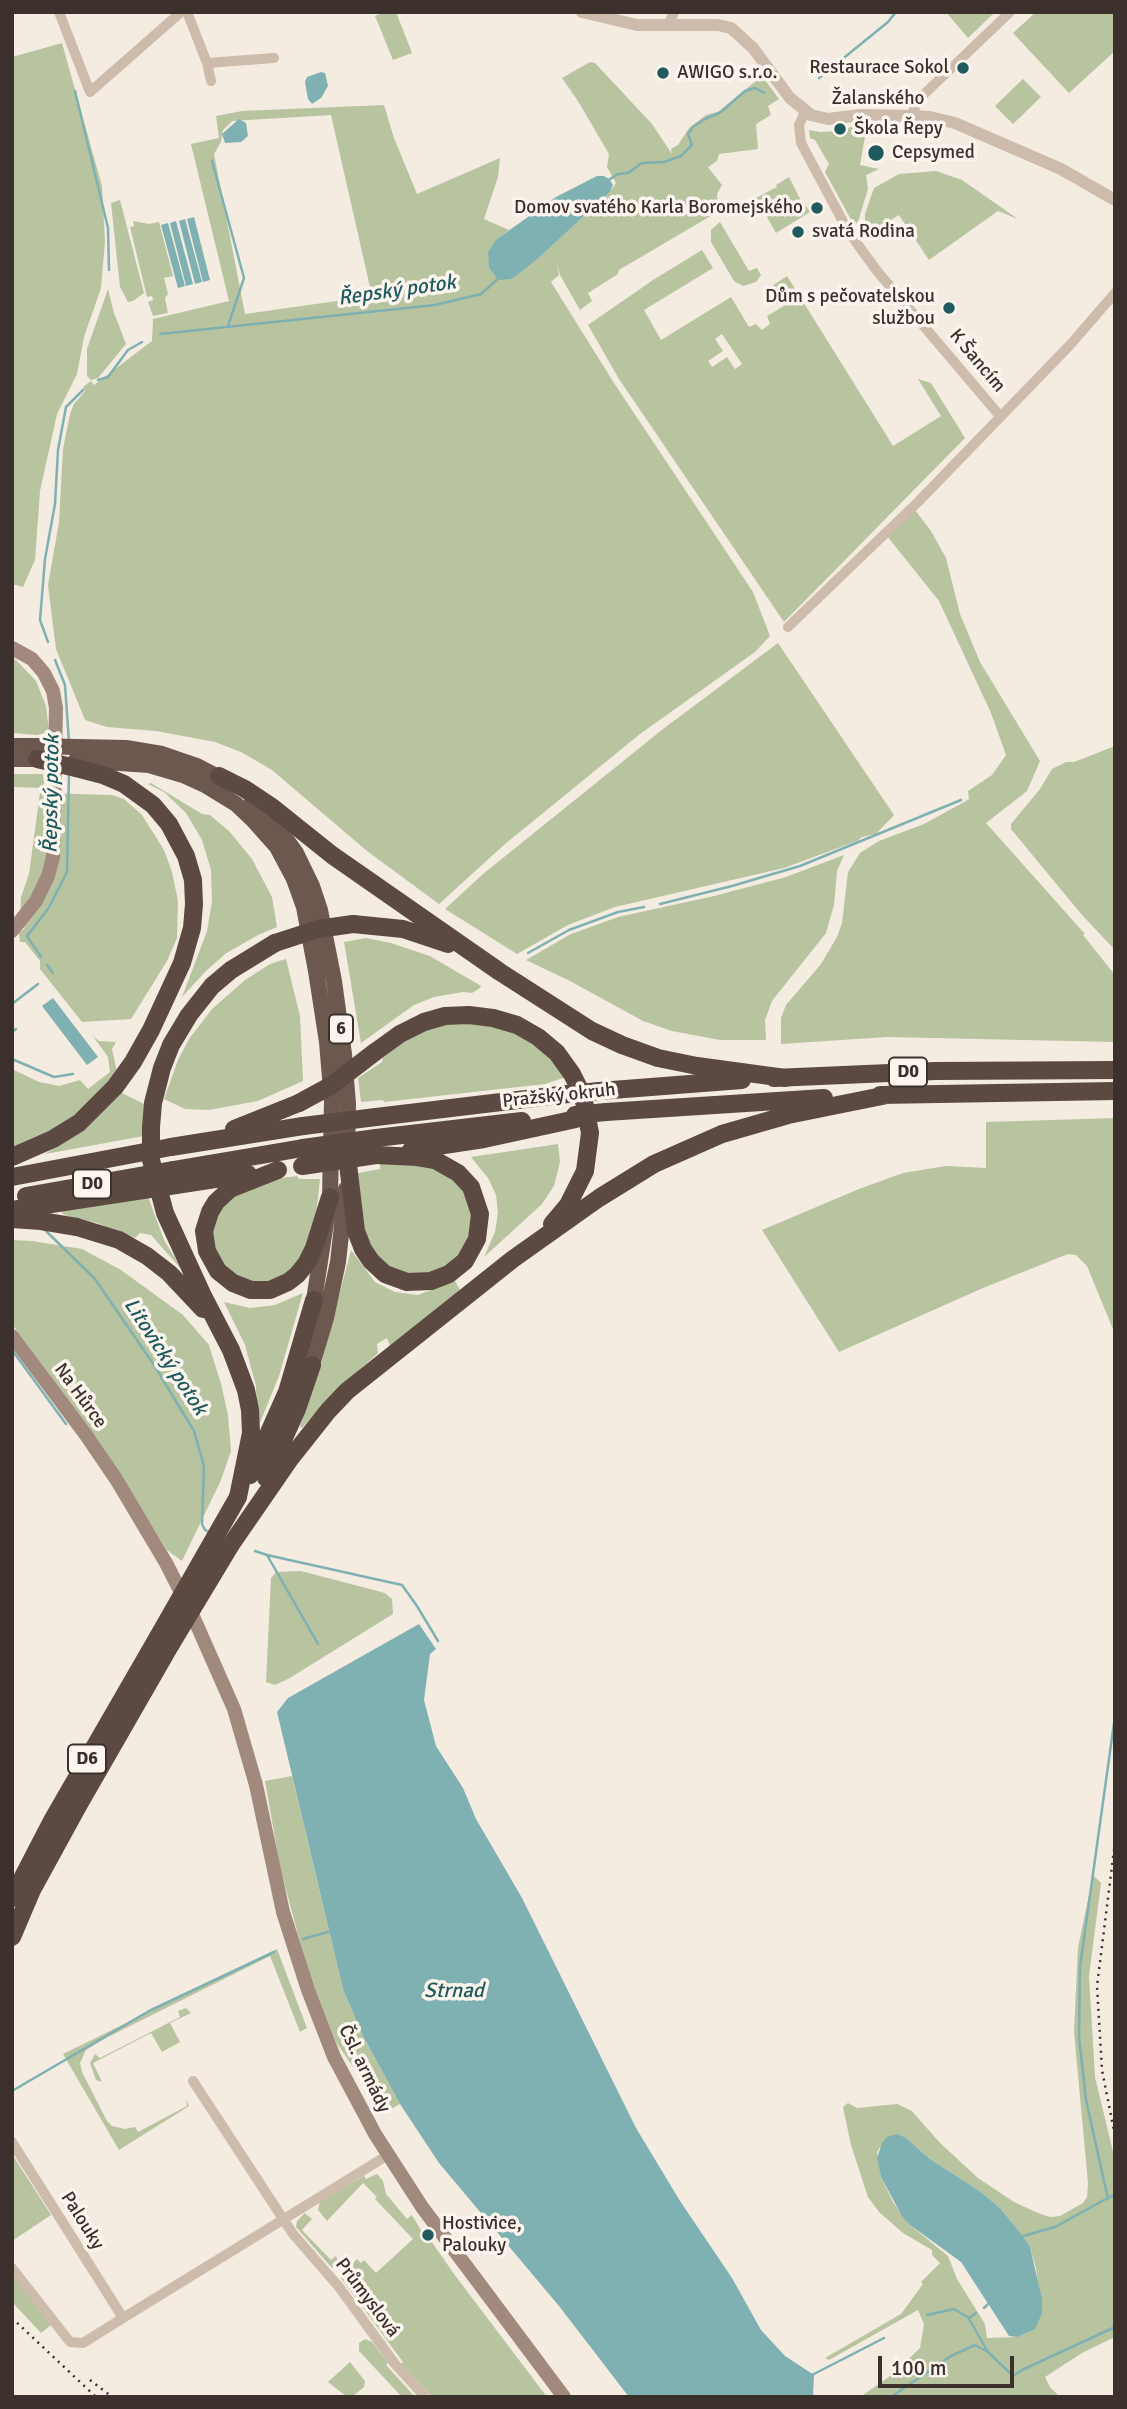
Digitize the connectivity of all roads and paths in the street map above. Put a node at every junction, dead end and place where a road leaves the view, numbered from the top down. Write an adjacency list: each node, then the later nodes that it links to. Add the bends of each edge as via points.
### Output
1 (59, 12): 2 (street, via 90,92)
2 (181, 12)
3 (187, 12): 8 (street)
4 (582, 12): 6 (street, Žalanského, via 637,25)
5 (1010, 12): 11 (street, via 919,99)
6 (672, 18): 10 (street, Žalanského, via 732,28)
7 (274, 58): 8 (street)
8 (207, 63): 9 (street)
9 (211, 81)
10 (805, 112): 11 (street, Žalanského, via 828,119); 14 (street, K Šancím, via 799,125 801,143 848,231)
11 (911, 116): 12 (street, Žalanského, via 930,117 988,136)
12 (1115, 200)
13 (1115, 293): 14 (street)
14 (1000, 416): 15 (street, K Šancím)
15 (788, 627)
16 (12, 648): 22 (main road, via 32,659 44,673 56,708 52,857 36,901)
17 (12, 746): 18 (highway)
18 (37, 752): 19 (highway, bridge); 20 (highway)
19 (76, 758): 21 (highway, 6, via 150,751); 30 (highway, via 124,783 153,805 176,834 193,880 194,916 182,963 139,1052 115,1087 79,1123); 36 (highway, 6, via 149,765 195,779 244,811 283,858 303,907 324,1018 332,1102)
20 (12, 759)
21 (219, 776): 23 (highway, via 272,807 332,855); 32 (highway, 6, via 258,805 283,833 317,898 341,1030 348,1104)
22 (12, 931)
23 (500, 972): 25 (highway, via 592,1031 634,1050 697,1066); 43 (highway, bridge, via 426,935 354,924 318,929 275,943 231,970 196,1004 171,1045 158,1079 150,1149 160,1198 174,1235)
24 (1115, 1070): 25 (highway, Pražský okruh / D0)
25 (785, 1078): 28 (highway, Pražský okruh / D0, bridge, via 568,1094)
26 (1115, 1091): 27 (highway, Pražský okruh / D0)
27 (892, 1094): 29 (highway, Pražský okruh / D0, bridge, via 606,1112); 40 (highway, via 788,1115 687,1148 615,1187)
28 (199, 1143): 34 (highway, Pražský okruh / D0, bridge); 40 (highway, bridge, via 299,1103 424,1022 445,1016 505,1021 528,1031 557,1053 583,1096 589,1122 585,1171 563,1212)
29 (376, 1147): 31 (highway, Pražský okruh / D0, bridge); 32 (highway, via 435,1160 471,1187 480,1214 477,1238 465,1261 449,1274 431,1281 407,1282 370,1261 356,1231)
30 (12, 1157)
31 (303, 1157): 33 (highway); 35 (highway, Pražský okruh / D0)
32 (347, 1157): 44 (highway, D6, via 338,1262)
33 (278, 1170): 35 (highway); 36 (highway, via 230,1189 209,1212 207,1251 218,1271 233,1283 251,1290 270,1290 297,1275 314,1248)
34 (12, 1177)
35 (174, 1177): 37 (highway, Pražský okruh / D0, bridge); 38 (highway, bridge)
36 (330, 1197): 41 (highway, D6)
37 (12, 1199)
38 (12, 1210)
39 (12, 1219): 43 (highway, via 89,1229 134,1248 179,1282)
40 (513, 1259): 45 (highway, via 348,1391)
41 (314, 1300): 45 (highway, D6)
42 (12, 1336): 47 (main road, Na Hůrce, via 116,1479 166,1563)
43 (225, 1336): 45 (highway, via 250,1410)
44 (312, 1365): 45 (highway, D6, via 282,1443)
45 (249, 1503): 46 (highway, D6, bridge); 46 (highway, D6, bridge, via 230,1546)
46 (165, 1641): 48 (highway, D6, via 53,1819); 49 (highway, D6)
47 (234, 1709): 52 (main road, Čsl. armády, via 256,1785 283,1912 307,1990 334,2057)
48 (12, 1898)
49 (12, 1937)
50 (193, 2081): 53 (street)
51 (12, 2142): 55 (street, Palouky)
52 (388, 2155): 53 (street); 57 (main road, Čsl. armády)
53 (282, 2219): 55 (street); 56 (street, Průmyslová)
54 (12, 2268): 55 (street, via 70,2342 83,2343)
55 (123, 2318)
56 (425, 2397)
57 (564, 2397)

